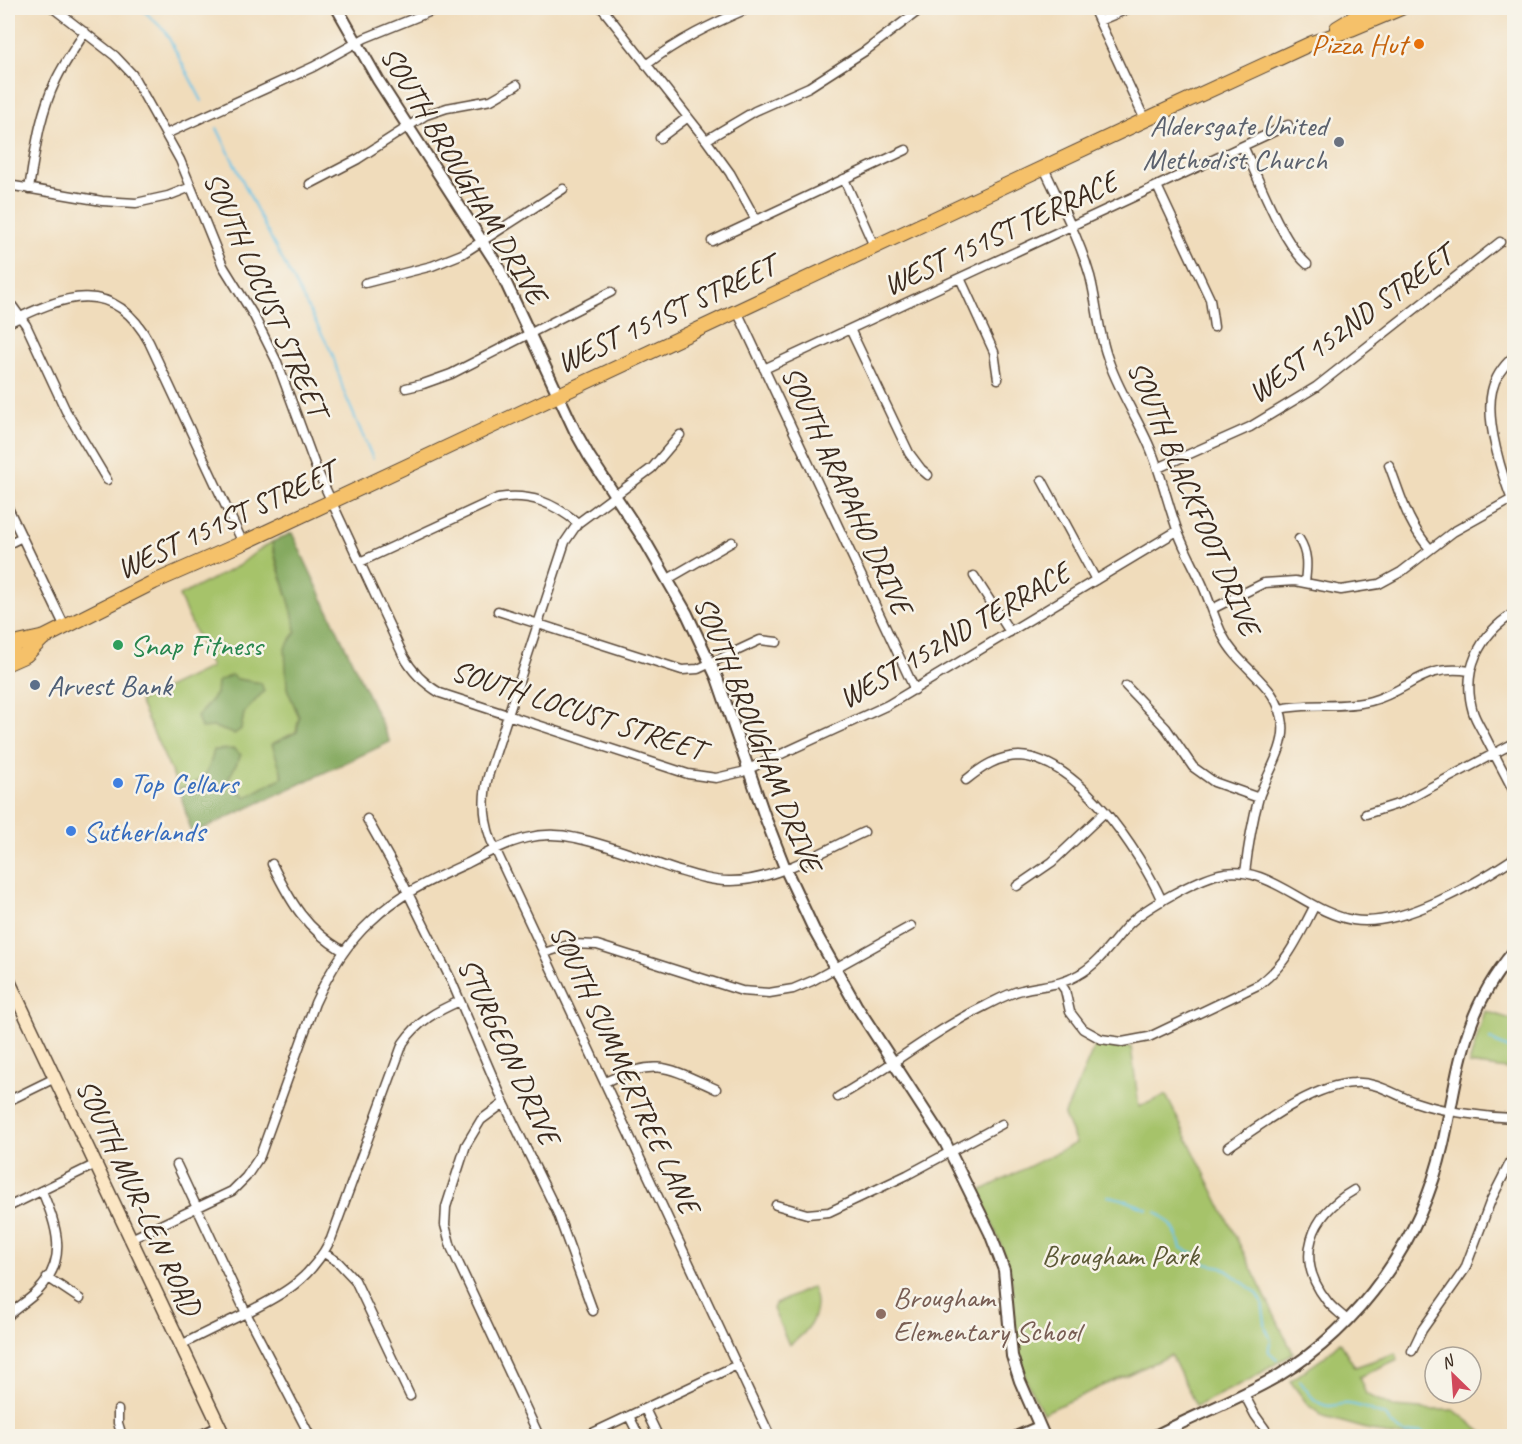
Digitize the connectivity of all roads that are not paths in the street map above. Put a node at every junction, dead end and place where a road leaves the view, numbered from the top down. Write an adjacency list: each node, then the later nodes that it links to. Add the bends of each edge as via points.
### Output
1 (53, 8): 13 (street, SOUTH LOCUST STREET)
2 (337, 8): 15 (street, SOUTH BROUGHAM DRIVE)
3 (439, 8): 15 (street)
4 (602, 8): 17 (street)
5 (749, 8): 17 (street, via 702,28)
6 (922, 8): 25 (street, via 866,51 809,87 755,111)
7 (1093, 8): 12 (street)
8 (1130, 8): 12 (street)
9 (1370, 8): 16 (main road, WEST 151ST STREET)
10 (1376, 8): 14 (main road, via 1375,14)
11 (1401, 8): 14 (main road, WEST 151ST STREET)
12 (1099, 21): 20 (street)
13 (85, 32): 23 (street, SOUTH LOCUST STREET, via 132,74); 34 (street, via 48,98 36,139)
14 (1341, 33): 16 (main road, WEST 151ST STREET)
15 (356, 43): 22 (street, SOUTH BROUGHAM DRIVE); 23 (street, via 313,67)
16 (1312, 43): 20 (main road, WEST 151ST STREET)
17 (646, 65): 19 (street)
18 (518, 85): 22 (street, via 491,100 447,108)
19 (688, 117): 24 (street); 25 (street)
20 (1144, 120): 28 (main road, WEST 151ST STREET)
21 (1288, 125): 26 (street, WEST 151ST TERRACE)
22 (408, 127): 30 (street); 39 (street, SOUTH BROUGHAM DRIVE)
23 (166, 134): 33 (street, SOUTH LOCUST STREET)
24 (660, 138)
25 (706, 140): 36 (street)
26 (1244, 146): 32 (street, WEST 151ST TERRACE); 42 (street, via 1288,240)
27 (906, 150): 29 (street)
28 (1044, 168): 37 (street, SOUTH BLACKFOOT DRIVE); 41 (main road, WEST 151ST STREET)
29 (844, 180): 36 (street); 41 (street)
30 (310, 184)
31 (8, 185): 34 (street)
32 (1157, 186): 37 (street, WEST 151ST TERRACE); 50 (street, via 1210,299)
33 (192, 187): 34 (street, via 136,203); 66 (street, SOUTH LOCUST STREET, via 223,266 277,362)
34 (29, 189)
35 (563, 189): 39 (street)
36 (756, 220): 38 (street)
37 (1071, 226): 43 (street, WEST 151ST TERRACE); 60 (street, SOUTH BLACKFOOT DRIVE, via 1090,278 1107,358)
38 (712, 241)
39 (483, 242): 44 (street, via 432,266); 52 (street, SOUTH BROUGHAM DRIVE)
40 (1500, 242): 60 (street, WEST 152ND STREET, via 1316,387 1250,427)
41 (874, 246): 47 (main road, WEST 151ST STREET)
42 (1307, 264)
43 (960, 278): 51 (street, WEST 151ST TERRACE); 55 (street, via 994,352)
44 (365, 283)
45 (611, 292): 52 (street)
46 (8, 300): 48 (street)
47 (736, 311): 54 (street, SOUTH ARAPAHO DRIVE); 57 (main road, WEST 151ST STREET)
48 (20, 317): 49 (street); 62 (street, via 79,437); 73 (street, via 61,300 85,297 108,302 134,319 149,342)
49 (8, 323)
50 (1214, 327)
51 (850, 329): 54 (street, WEST 151ST TERRACE); 61 (street, via 909,453)
52 (531, 334): 56 (street, via 441,379); 57 (street, SOUTH BROUGHAM DRIVE)
53 (1515, 356): 65 (street, via 1497,376 1490,403 1497,454)
54 (764, 369): 94 (street, SOUTH ARAPAHO DRIVE)
55 (998, 379)
56 (406, 388)
57 (558, 394): 64 (street, SOUTH BROUGHAM DRIVE, via 580,440); 66 (main road, WEST 151ST STREET)
58 (680, 435): 64 (street, via 652,468)
59 (1389, 465): 75 (street, via 1408,518)
60 (1158, 468): 69 (street, SOUTH BLACKFOOT DRIVE)
61 (928, 475)
62 (107, 480)
63 (1042, 480): 79 (street)
64 (615, 496): 68 (street); 78 (street, SOUTH BROUGHAM DRIVE)
65 (1514, 501): 75 (street, via 1462,526)
66 (331, 502): 73 (main road, WEST 151ST STREET); 76 (street, SOUTH LOCUST STREET)
67 (8, 508): 70 (street)
68 (578, 524): 76 (street, via 542,500 522,496 498,498); 84 (street, via 565,542)
69 (1177, 531): 79 (street, WEST 152ND TERRACE); 81 (street, SOUTH BLACKFOOT DRIVE)
70 (22, 537): 74 (street); 85 (street)
71 (1299, 539): 80 (street, via 1306,558)
72 (732, 542): 78 (street)
73 (243, 543): 85 (main road, WEST 151ST STREET)
74 (8, 544)
75 (1430, 549): 80 (street, via 1401,572 1368,587 1328,589)
76 (360, 561): 96 (street, SOUTH LOCUST STREET, via 403,655 416,674 441,693)
77 (974, 576): 86 (street)
78 (668, 579): 91 (street, SOUTH BROUGHAM DRIVE)
79 (1096, 580): 86 (street, WEST 152ND TERRACE)
80 (1305, 582): 81 (street, via 1264,583)
81 (1212, 609): 95 (street, SOUTH BLACKFOOT DRIVE, via 1237,659 1267,687)
82 (498, 610): 84 (street)
83 (1515, 613): 92 (street, via 1491,631)
84 (537, 624): 91 (street, via 675,669 689,670); 96 (street)
85 (65, 627): 87 (main road, WEST 151ST STREET)
86 (1010, 632): 94 (street, WEST 152ND TERRACE)
87 (45, 637): 89 (main road, WEST 151ST STREET); 90 (main road, WEST 151ST STREET, via 26,655)
88 (777, 642): 91 (street, via 760,640)
89 (8, 648)
90 (8, 663)
91 (710, 663): 99 (street, SOUTH BROUGHAM DRIVE)
92 (1470, 672): 95 (street, via 1448,669 1426,674 1397,691 1363,703 1299,705); 98 (street, via 1474,716)
93 (1125, 686): 102 (street, via 1166,728 1193,767 1214,782)
94 (915, 690): 99 (street, WEST 152ND TERRACE)
95 (1280, 710): 102 (street, SOUTH BLACKFOOT DRIVE, via 1284,725 1281,741)
96 (508, 715): 99 (street, SOUTH LOCUST STREET, via 695,775 724,777); 107 (street, SOUTH SUMMERTREE LANE, via 483,800 486,828)
97 (1515, 743): 98 (street)
98 (1495, 754): 101 (street); 104 (street, via 1401,802)
99 (748, 768): 110 (street, SOUTH BROUGHAM DRIVE)
100 (966, 780): 103 (street, via 993,762 1018,756 1031,758 1053,766)
101 (1515, 792)
102 (1259, 798): 111 (street, SOUTH BLACKFOOT DRIVE)
103 (1105, 812): 112 (street, via 1057,858); 114 (street, via 1147,870)
104 (1366, 814)
105 (367, 819): 113 (street, STURGEON DRIVE)
106 (864, 832): 110 (street)
107 (495, 849): 110 (street, via 528,837 563,836 710,879 741,881); 113 (street); 118 (street, SOUTH SUMMERTREE LANE)
108 (1515, 858): 115 (street, via 1470,885 1390,919 1365,922)
109 (272, 864): 117 (street, via 300,914 324,939)
110 (785, 868): 120 (street, SOUTH BROUGHAM DRIVE)
111 (1245, 873): 114 (street, via 1216,875); 115 (street, via 1255,874)
112 (1017, 886)
113 (408, 892): 117 (street, via 370,922); 124 (street, STURGEON DRIVE)
114 (1162, 901): 122 (street, via 1131,922 1099,961)
115 (1314, 907): 122 (street, via 1287,958 1260,984 1141,1040 1110,1042 1092,1035 1075,1020)
116 (911, 926): 120 (street)
117 (344, 951): 144 (street, via 315,1003 260,1156 237,1187)
118 (544, 953): 120 (street, via 579,943 597,945 759,993 793,989); 127 (street, SOUTH SUMMERTREE LANE)
119 (1513, 955): 132 (street, via 1491,982 1471,1020)
120 (835, 969): 125 (street, SOUTH BROUGHAM DRIVE)
121 (8, 979): 123 (main road, SOUTH MUR-LEN ROAD)
122 (1060, 984): 125 (street, via 1008,995)
123 (10, 993): 126 (main road, SOUTH MUR-LEN ROAD)
124 (460, 1001): 131 (street, STURGEON DRIVE); 146 (street, via 428,1016 403,1043)
125 (892, 1061): 129 (street); 136 (street, SOUTH BROUGHAM DRIVE)
126 (55, 1078): 130 (street); 138 (main road, SOUTH MUR-LEN ROAD)
127 (605, 1082): 128 (street, via 633,1070 660,1067); 155 (street, SOUTH SUMMERTREE LANE)
128 (716, 1089)
129 (838, 1096)
130 (8, 1101)
131 (504, 1104): 149 (street, STURGEON DRIVE, via 557,1212); 166 (street, via 481,1120 470,1137 447,1198 445,1225 451,1247)
132 (1451, 1110): 133 (street); 135 (street, via 1416,1102 1374,1085 1344,1084 1294,1104); 152 (street, via 1439,1163 1418,1218 1392,1265)
133 (1515, 1118)
134 (1002, 1124): 136 (street)
135 (1228, 1147)
136 (950, 1152): 142 (street, via 829,1212 807,1214); 162 (street, SOUTH BROUGHAM DRIVE, via 997,1248 1004,1270 1012,1356)
137 (1515, 1155): 154 (street, via 1491,1200 1465,1269 1422,1330)
138 (96, 1164): 141 (street); 145 (main road, SOUTH MUR-LEN ROAD)
139 (177, 1165): 144 (street)
140 (1354, 1190): 152 (street, via 1334,1203 1316,1224 1310,1250 1310,1265 1323,1295)
141 (42, 1191): 143 (street); 147 (street, via 58,1237 54,1266)
142 (776, 1205)
143 (8, 1207)
144 (197, 1208): 145 (street); 150 (street)
145 (131, 1239): 153 (main road, SOUTH MUR-LEN ROAD)
146 (324, 1253): 150 (street, via 293,1287); 157 (street, via 355,1280)
147 (47, 1277): 148 (street); 151 (street, via 37,1292)
148 (80, 1299)
149 (593, 1311)
150 (246, 1313): 153 (street); 165 (street)
151 (8, 1316)
152 (1347, 1320): 156 (street, via 1298,1363)
153 (181, 1345): 161 (main road, SOUTH MUR-LEN ROAD)
154 (1412, 1351)
155 (737, 1365): 158 (street); 170 (street, SOUTH SUMMERTREE LANE)
156 (1244, 1394): 172 (street); 173 (street)
157 (410, 1396)
158 (645, 1409): 160 (street); 169 (street)
159 (118, 1410): 163 (street)
160 (629, 1416): 167 (street); 168 (street)
161 (222, 1432): 164 (street)
162 (1041, 1432): 171 (street)
163 (122, 1437)
164 (201, 1437)
165 (310, 1437)
166 (539, 1437)
167 (586, 1437)
168 (639, 1437)
169 (658, 1437)
170 (770, 1437)
171 (1018, 1437)
172 (1155, 1437)
173 (1270, 1437)

